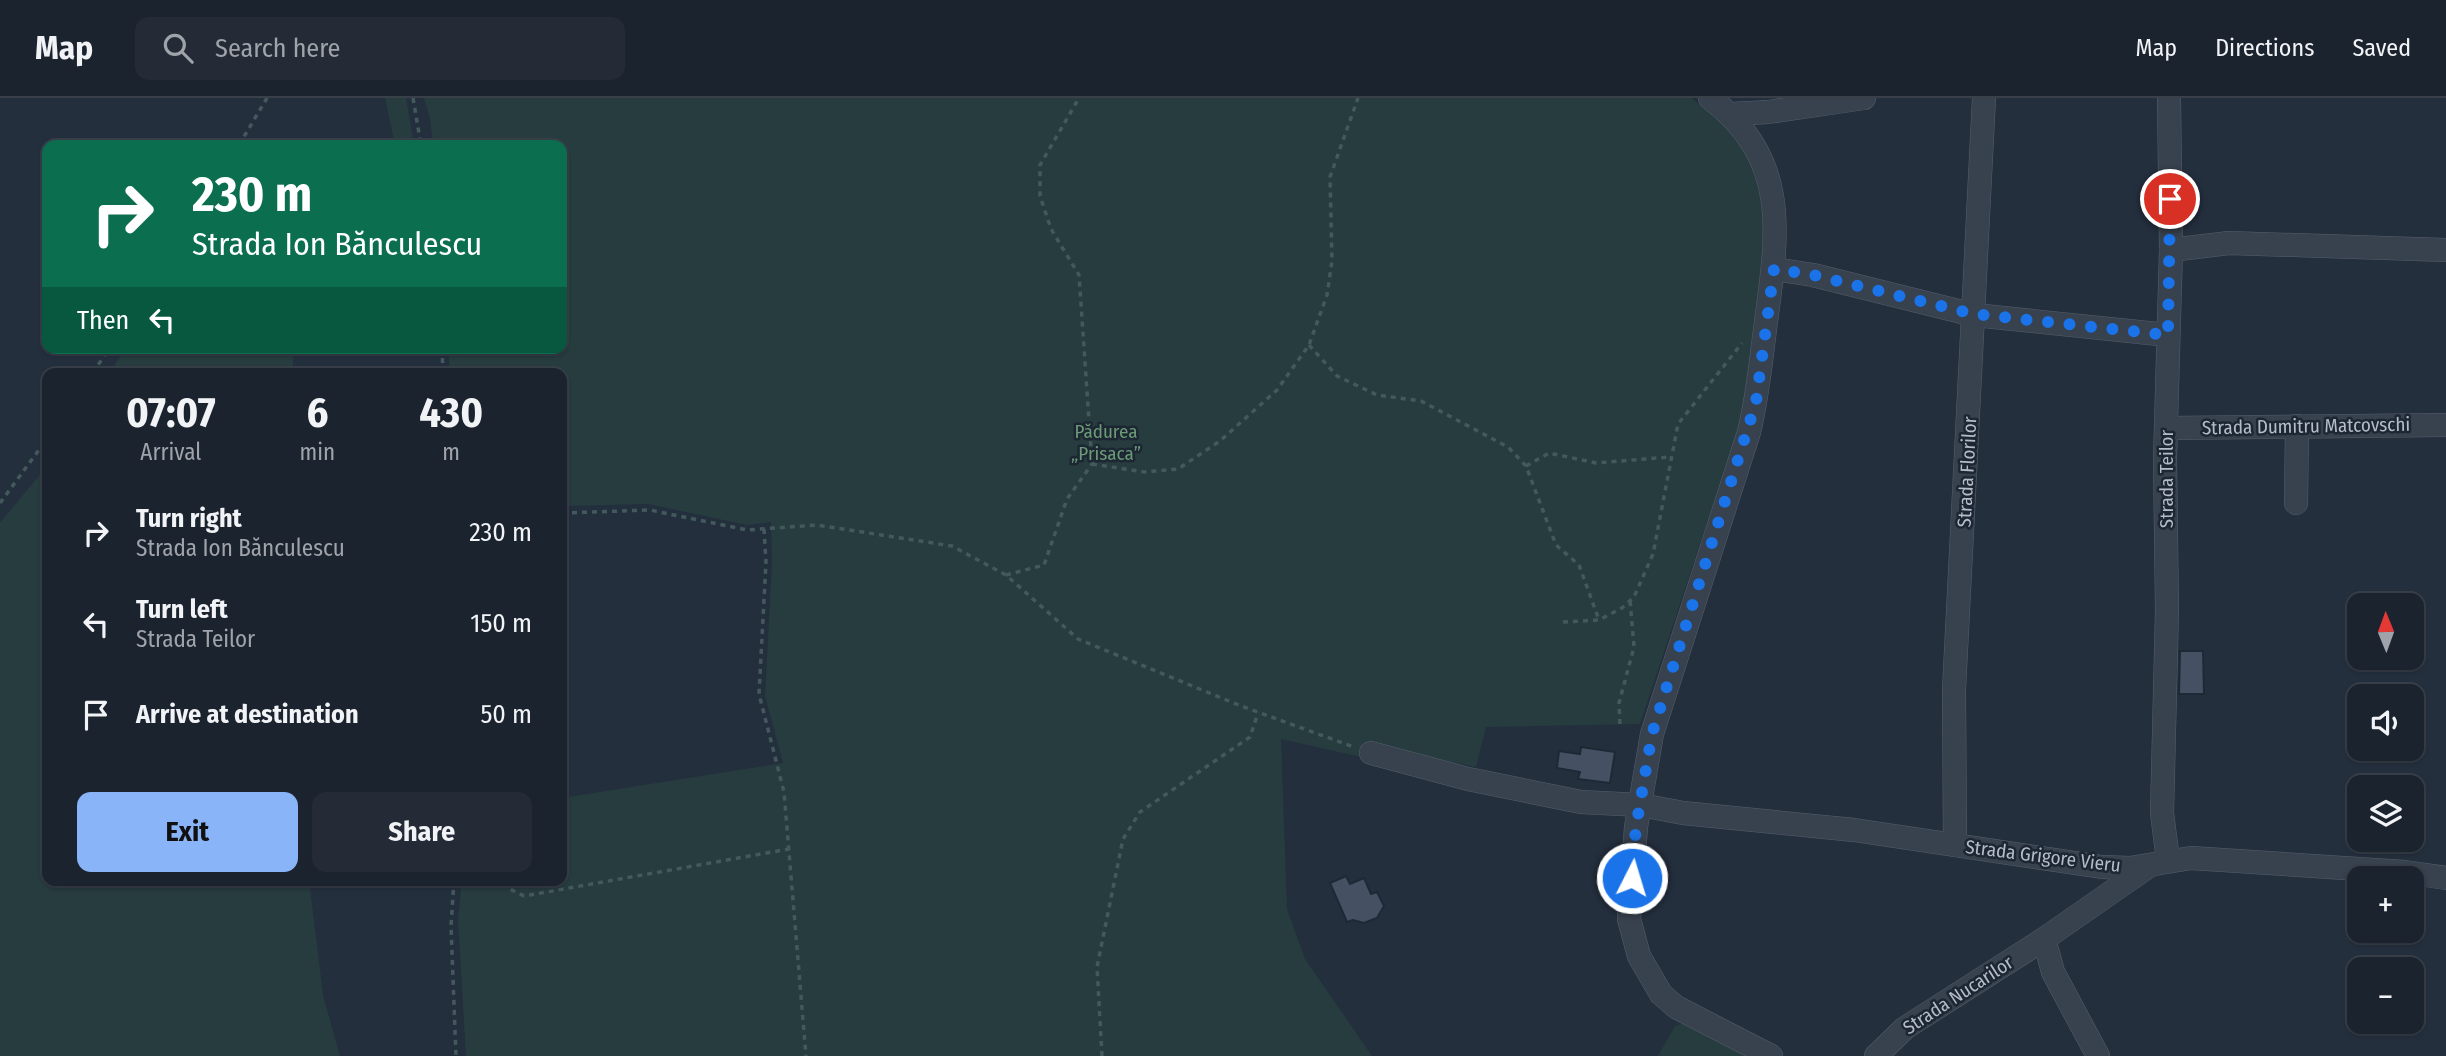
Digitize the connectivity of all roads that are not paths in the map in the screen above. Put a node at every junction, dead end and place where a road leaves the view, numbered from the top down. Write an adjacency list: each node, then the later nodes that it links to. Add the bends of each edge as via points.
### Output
1 (1710, 98): 5 (street)
2 (1864, 98): 5 (street)
3 (1984, 98): 9 (street, Strada Florilor)
4 (2169, 98): 6 (street, Strada Teilor)
5 (1731, 114): 8 (street, via 1763,160 1770,184)
6 (2171, 250): 7 (street, via 2229,243); 10 (street, Strada Teilor)
7 (2446, 250)
8 (1774, 269): 9 (street); 16 (street, via 1756,402 1652,734)
9 (1974, 314): 10 (street); 17 (street, Strada Florilor, via 1954,690)
10 (2168, 335): 13 (street, Strada Teilor)
11 (2446, 425): 12 (street, Strada Dumitru Matcovschi)
12 (2297, 426): 13 (street, Strada Dumitru Matcovschi); 14 (street)
13 (2166, 428): 18 (street, Strada Teilor)
14 (2296, 503)
15 (1371, 753): 16 (street, Strada Grigore Vieru, via 1581,802)
16 (1641, 805): 17 (street, Strada Grigore Vieru); 21 (street, via 1629,919 1649,978 1676,1007)
17 (1955, 845): 18 (street, Strada Grigore Vieru, via 2102,867)
18 (2158, 863): 19 (street, Strada Grigore Vieru, via 2191,858); 20 (street, Strada Nucarilor)
19 (2446, 878)
20 (2044, 939): 22 (street, Strada Nucarilor, via 1905,1028); 23 (street, via 2053,972)
21 (1772, 1056)
22 (1875, 1056)
23 (2098, 1056)

